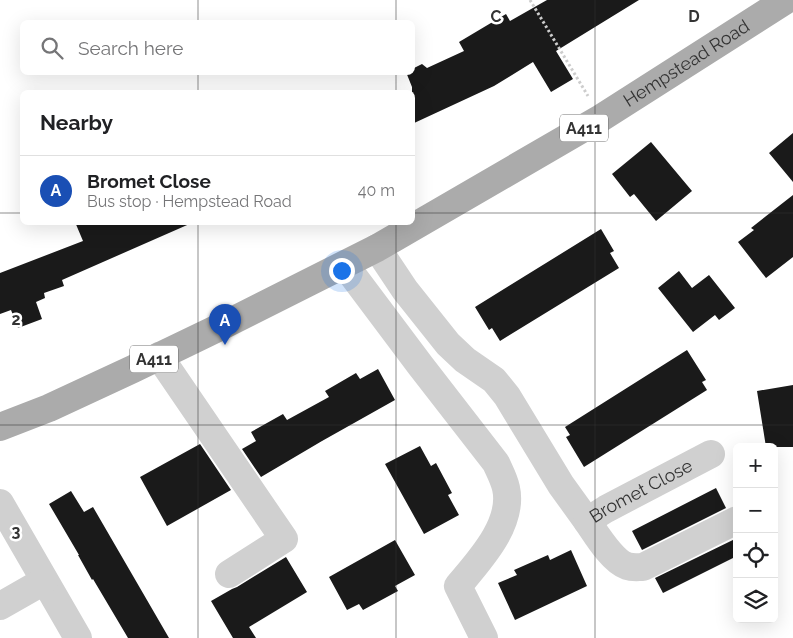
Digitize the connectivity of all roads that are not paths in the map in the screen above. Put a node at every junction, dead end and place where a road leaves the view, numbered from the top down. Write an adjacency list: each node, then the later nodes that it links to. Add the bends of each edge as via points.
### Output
1 (786, 0): 2 (main road, Hempstead Road / A411, via 601,118)
2 (377, 248): 3 (main road, Hempstead Road / A411); 8 (street, Bromet Close, via 448,344 494,380 507,396)
3 (345, 265): 4 (main road, Hempstead Road / A411); 14 (street, via 496,463 502,476 506,490 503,519 485,552 458,586)
4 (160, 356): 5 (main road, Hempstead Road / A411, via 49,408); 10 (street, via 284,539)
5 (0, 427)
6 (711, 454): 8 (street, Bromet Close)
7 (0, 503): 11 (street)
8 (586, 521): 9 (street, via 616,560 635,568)
9 (733, 522)
10 (229, 574)
11 (44, 580): 12 (street); 13 (street)
12 (0, 606)
13 (78, 638)
14 (484, 638)

